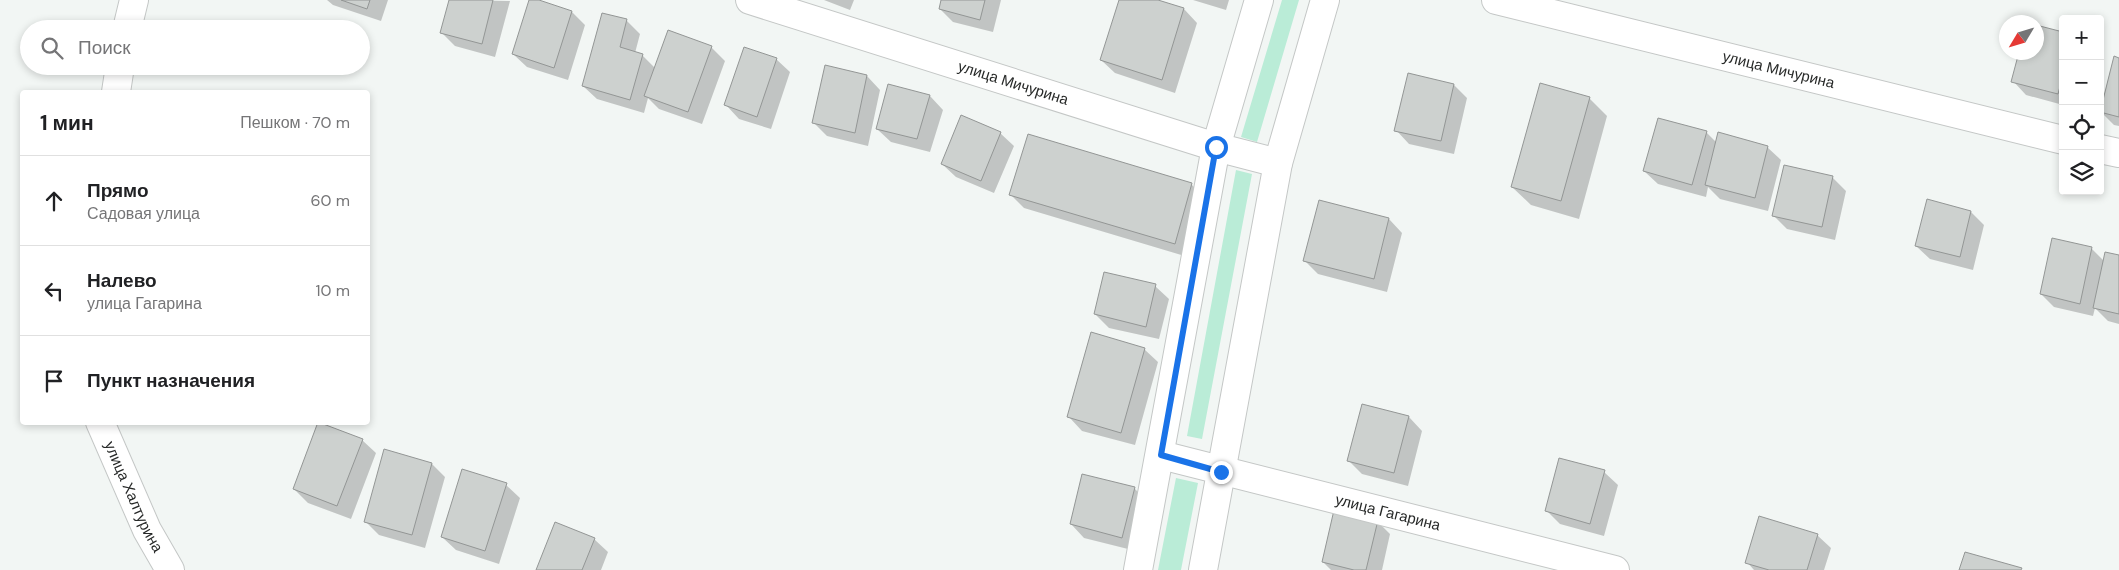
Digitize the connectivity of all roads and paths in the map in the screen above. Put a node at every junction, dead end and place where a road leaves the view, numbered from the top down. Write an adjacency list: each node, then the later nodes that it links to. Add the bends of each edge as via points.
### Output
1 (134, 0): 6 (street)
2 (750, 0): 10 (street, улица Мичурина)
3 (1259, 0): 10 (street)
4 (1325, 0): 13 (street)
5 (1496, 0): 9 (street, улица Мичурина)
6 (129, 20)
7 (119, 75): 8 (street)
8 (116, 90)
9 (2059, 139)
10 (1216, 147): 13 (street, улица Мичурина); 15 (street)
11 (2104, 150): 12 (street)
12 (2119, 154)
13 (1278, 163): 16 (street)
14 (101, 425): 17 (street, улица Халтурина, via 147,530)
15 (1161, 455): 16 (street, улица Гагарина); 18 (street)
16 (1221, 472): 19 (street); 20 (street, улица Гагарина)
17 (170, 570)
18 (1138, 570)
19 (1203, 570)
20 (1615, 570)

